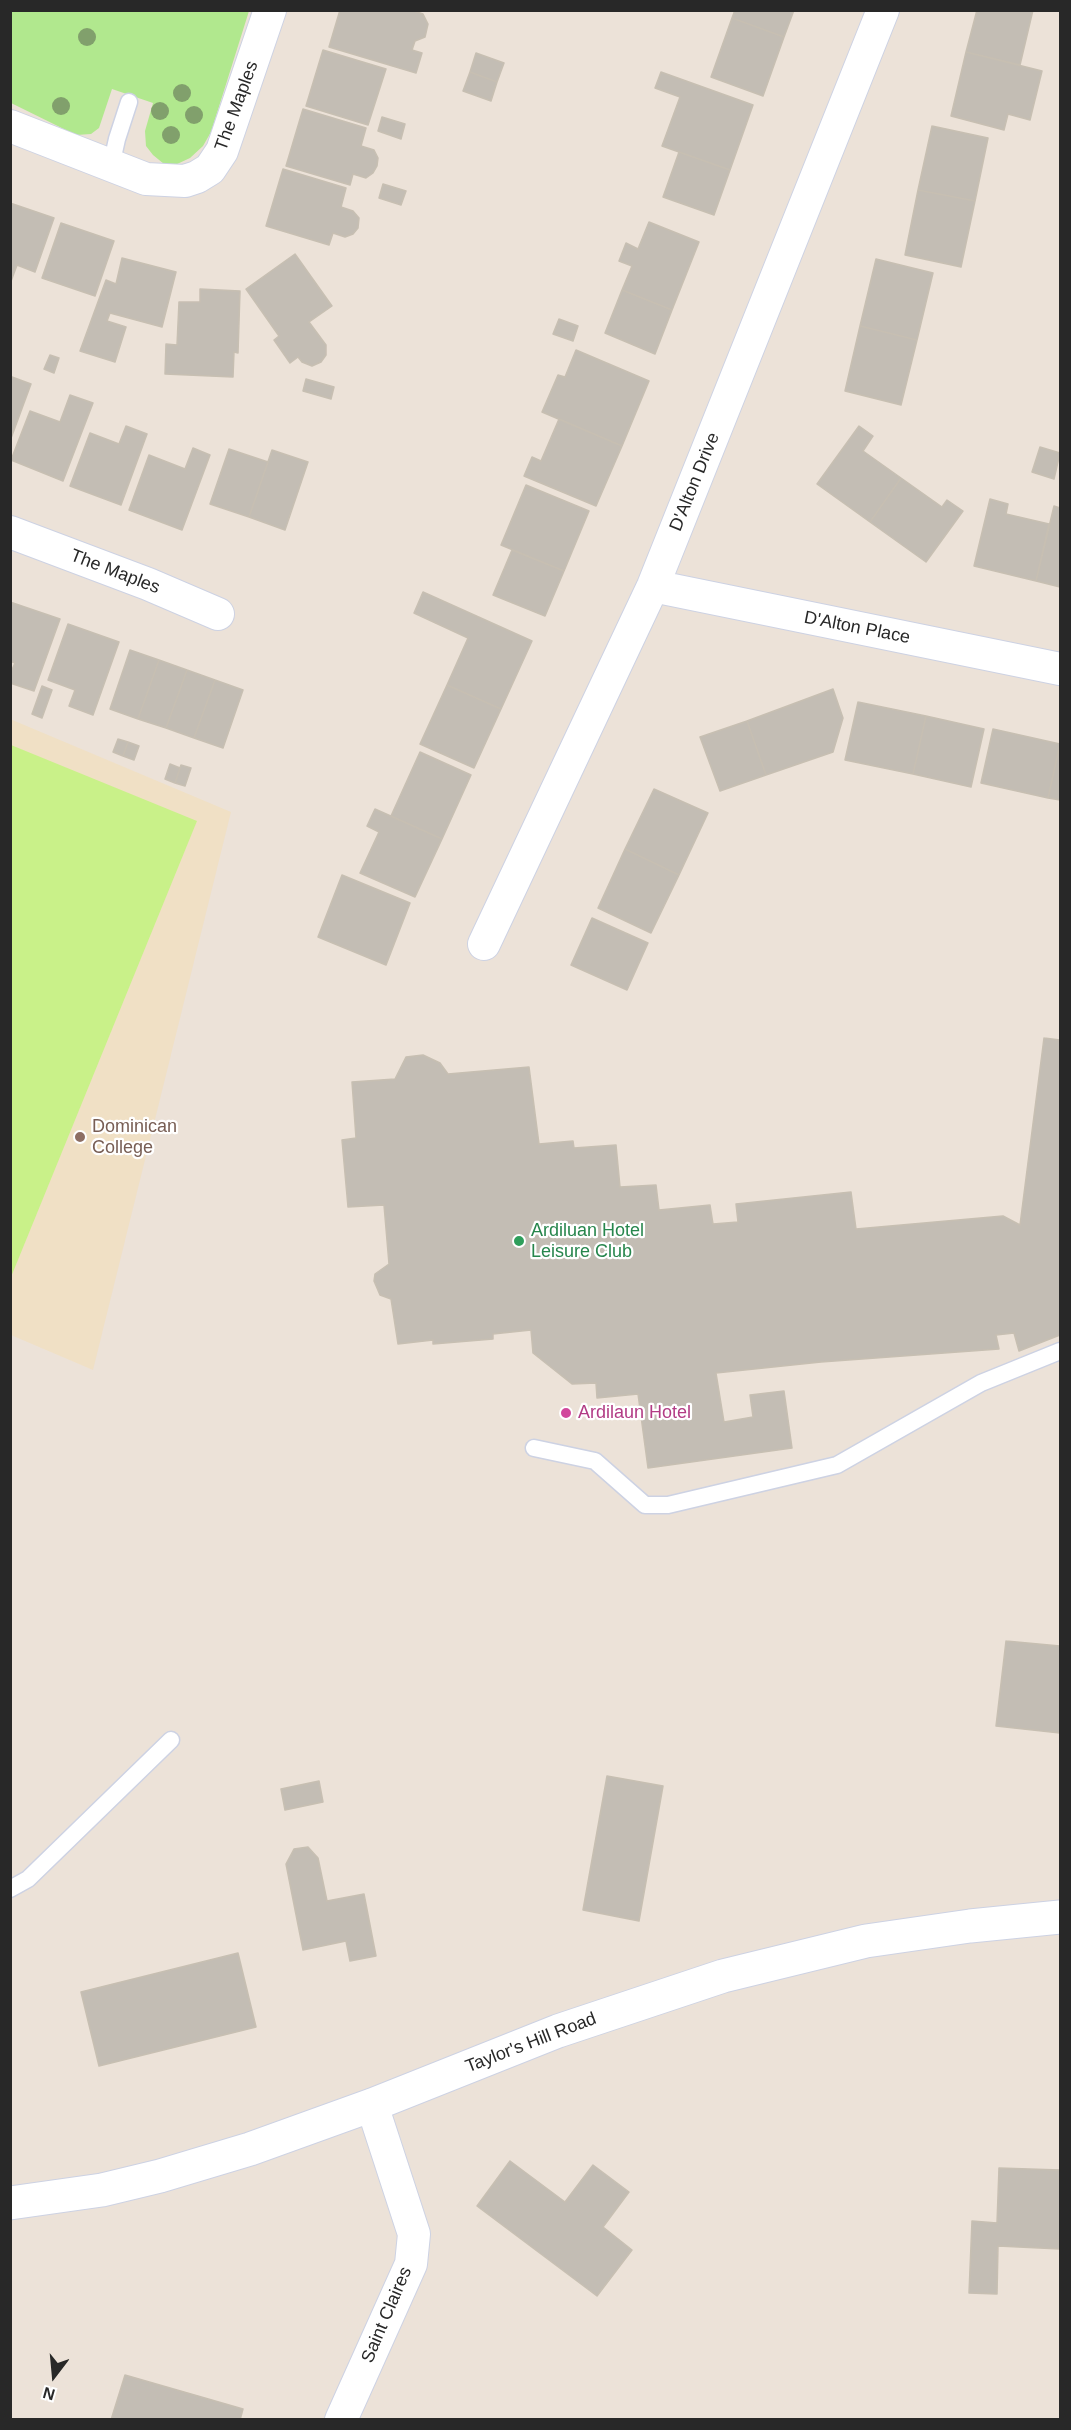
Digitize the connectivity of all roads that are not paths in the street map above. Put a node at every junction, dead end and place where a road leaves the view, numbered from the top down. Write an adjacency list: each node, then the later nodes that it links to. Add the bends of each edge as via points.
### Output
1 (270, 10): 5 (street, The Maples, via 235,119 210,169 185,181 162,181)
2 (883, 10): 7 (street, D'Alton Drive)
3 (129, 102): 5 (lane)
4 (10, 126): 5 (street, The Maples)
5 (111, 166)
6 (10, 532): 8 (street, The Maples)
7 (653, 586): 9 (street, D'Alton Place); 10 (street, D'Alton Drive)
8 (218, 614)
9 (1060, 669)
10 (484, 944)
11 (1060, 1351): 12 (lane, via 981,1383 837,1465 668,1504 645,1505 595,1461)
12 (534, 1448)
13 (171, 1740): 14 (lane, via 28,1879)
14 (10, 1889)
15 (1060, 1917): 16 (main road, Taylor's Hill Road, via 866,1941 734,1973 558,2031)
16 (372, 2105): 17 (main road, Taylor's Hill Road, via 160,2176 102,2190); 18 (street, Saint Claires, via 414,2234 411,2264)
17 (10, 2203)
18 (341, 2420)

